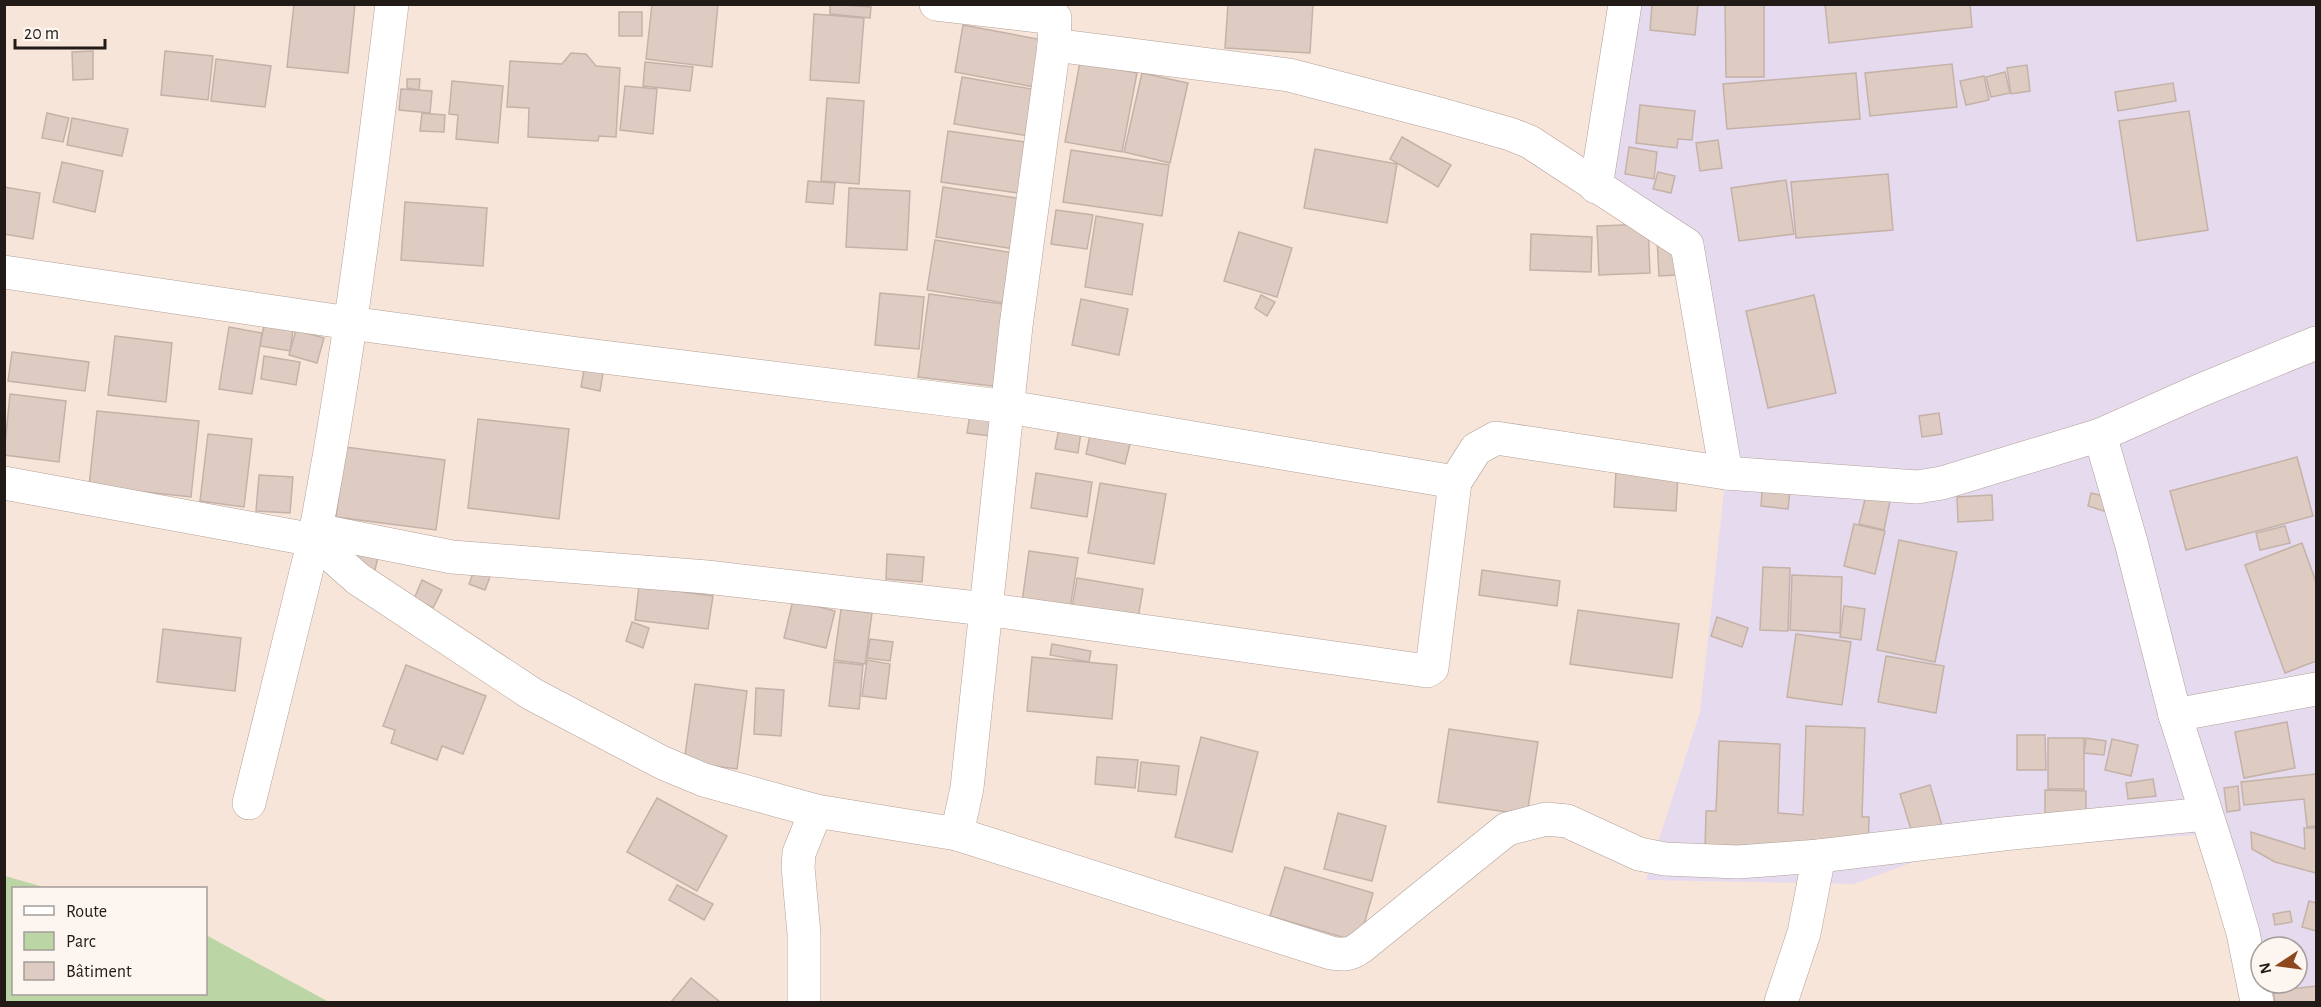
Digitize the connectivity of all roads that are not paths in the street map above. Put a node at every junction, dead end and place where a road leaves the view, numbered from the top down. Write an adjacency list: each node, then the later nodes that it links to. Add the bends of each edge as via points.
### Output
1 (392, 4): 7 (street)
2 (936, 4): 4 (street)
3 (1625, 4): 5 (street)
4 (1054, 23): 5 (street, via 1289,75 1510,134 1530,142); 9 (street)
5 (1596, 187): 11 (street, via 1687,245)
6 (4, 272): 7 (street)
7 (350, 323): 9 (street); 14 (street)
8 (2316, 343): 10 (street)
9 (1008, 407): 12 (street); 15 (street)
10 (2100, 435): 11 (street, via 1917,488); 17 (street)
11 (1726, 473): 12 (street, via 1496,438 1476,449)
12 (1455, 482): 15 (street, via 1430,671)
13 (4, 483): 14 (street)
14 (315, 535): 15 (street, via 452,557 707,577); 18 (street); 19 (street, via 357,579 532,694 694,776)
15 (985, 609): 21 (street, via 967,788)
16 (2316, 689): 17 (street)
17 (2175, 716): 20 (street)
18 (249, 803)
19 (816, 811): 21 (street); 23 (street, via 799,854 798,867 804,934)
20 (2206, 814): 22 (street); 25 (street, via 2243,933)
21 (957, 834): 22 (street, via 1344,955 1361,947 1507,829 1546,819 1567,820 1639,854 1665,859 1738,862)
22 (1819, 856): 24 (street, via 1804,933)
23 (804, 1002)
24 (1781, 1002)
25 (2257, 1002)

